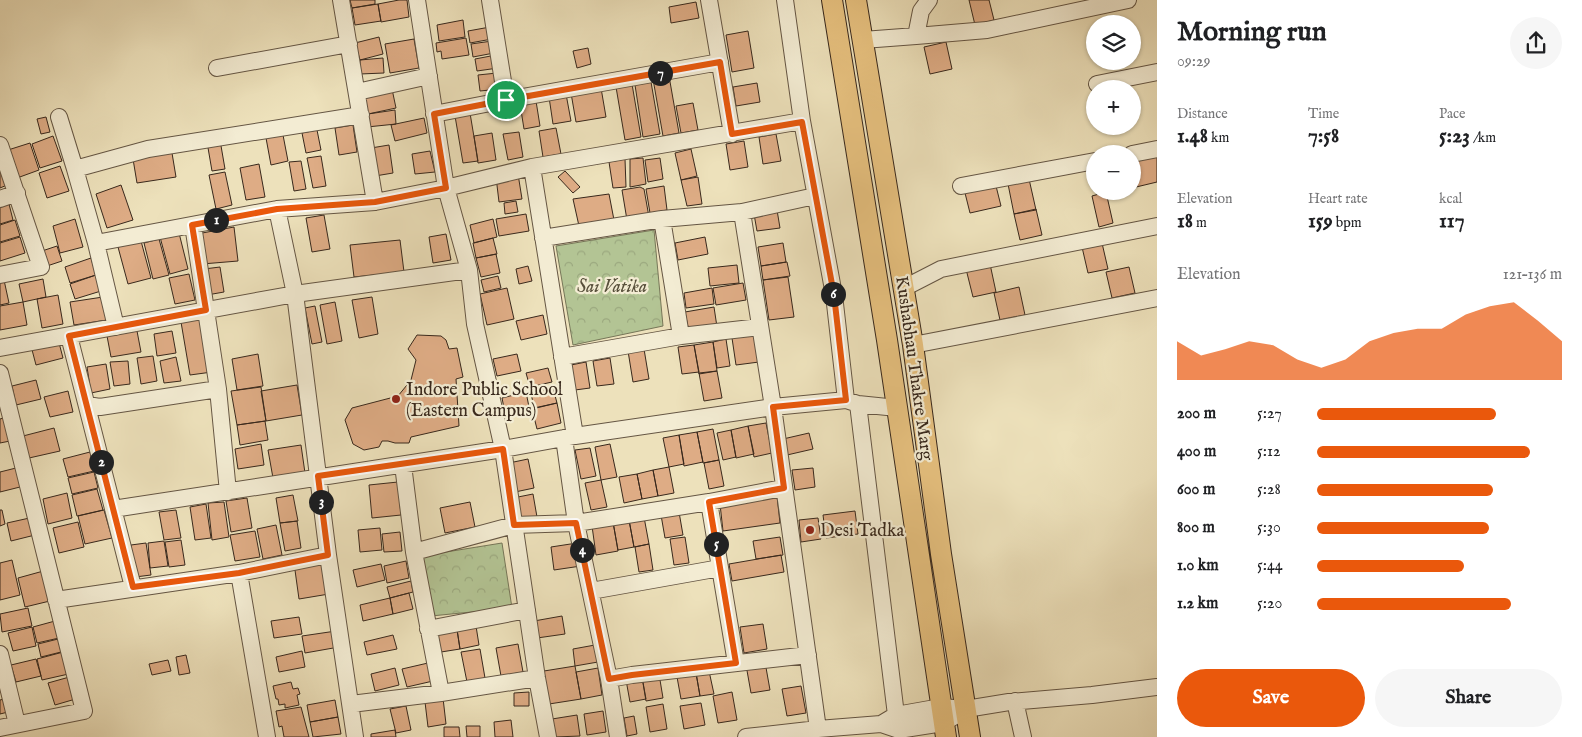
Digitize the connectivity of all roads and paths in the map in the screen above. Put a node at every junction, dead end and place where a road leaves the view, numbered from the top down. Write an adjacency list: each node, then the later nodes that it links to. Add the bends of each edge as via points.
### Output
1 (341, 0): 12 (street)
2 (417, 0): 16 (street)
3 (490, 0): 19 (street)
4 (709, 0): 13 (street)
5 (785, 0): 23 (street)
6 (832, 0): 62 (main road, Kushabhau Thakre Marg)
7 (856, 0): 11 (main road, Kushabhau Thakre Marg)
8 (929, 0): 10 (street, via 921,11)
9 (1128, 0): 10 (street, via 987,30)
10 (916, 36): 11 (street)
11 (863, 40): 46 (main road, Kushabhau Thakre Marg)
12 (349, 44): 14 (street); 18 (street)
13 (720, 62): 19 (street); 24 (street)
14 (217, 68)
15 (1157, 72): 17 (street)
16 (429, 76): 18 (street); 20 (street)
17 (1117, 80)
18 (357, 92): 21 (street)
19 (506, 100): 20 (street)
20 (434, 114): 32 (street)
21 (361, 115): 30 (street, via 148,149); 36 (street)
22 (59, 117): 30 (street)
23 (802, 122): 24 (street); 34 (street)
24 (732, 134): 29 (street)
25 (0, 145): 33 (street)
26 (1157, 149): 27 (street)
27 (1141, 152)
28 (1086, 163): 31 (street)
29 (532, 167): 32 (street); 42 (street)
30 (75, 169): 43 (street)
31 (961, 186)
32 (446, 188): 36 (street); 44 (street)
33 (17, 193): 35 (street); 45 (street, via 41,267)
34 (816, 196): 38 (street); 59 (street)
35 (0, 199)
36 (375, 202): 37 (street)
37 (277, 209): 40 (street); 47 (street)
38 (742, 212): 39 (street); 51 (street)
39 (662, 219): 42 (street); 53 (street)
40 (192, 225): 43 (street); 49 (street)
41 (1157, 226): 46 (street, via 941,269)
42 (543, 238): 56 (street)
43 (96, 243): 50 (street)
44 (469, 270): 47 (street); 64 (street, via 475,324)
45 (0, 275)
46 (904, 288): 54 (main road, Kushabhau Thakre Marg)
47 (295, 294): 49 (street); 66 (street)
48 (1157, 298): 54 (street)
49 (206, 310): 50 (street); 58 (street)
50 (116, 327): 52 (street)
51 (760, 327): 53 (street); 61 (street)
52 (69, 336): 55 (street); 60 (street)
53 (681, 336): 56 (street)
54 (913, 345): 91 (main road, Kushabhau Thakre Marg)
55 (0, 348)
56 (562, 357): 63 (street)
57 (0, 373): 79 (street)
58 (218, 389): 60 (street, via 100,407); 68 (street)
59 (852, 402): 61 (street); 62 (street); 92 (street)
60 (87, 405): 70 (street)
61 (773, 407): 63 (street); 67 (street)
62 (897, 408): 93 (main road, Kushabhau Thakre Marg)
63 (569, 437): 64 (street); 71 (street)
64 (503, 449): 65 (street); 72 (street)
65 (403, 465): 66 (street); 73 (street)
66 (318, 476): 68 (street); 74 (street)
67 (784, 488): 69 (street); 83 (street)
68 (228, 492): 70 (street)
69 (709, 502): 71 (street); 75 (street)
70 (113, 509): 77 (street)
71 (576, 523): 72 (street); 78 (street)
72 (514, 525): 73 (street); 80 (street)
73 (414, 552): 81 (street)
74 (328, 555): 76 (street); 90 (street)
75 (720, 568): 78 (street); 84 (street)
76 (239, 573): 77 (street); 99 (street)
77 (133, 587): 79 (street)
78 (591, 591): 86 (street)
79 (56, 600): 94 (street, via 84,712)
80 (527, 610): 81 (street); 85 (street)
81 (428, 629): 88 (street)
82 (0, 654): 94 (street)
83 (808, 655): 84 (street); 97 (street)
84 (736, 663): 86 (street)
85 (537, 678): 88 (street); 101 (street)
86 (609, 679): 102 (street)
87 (1157, 687): 89 (street)
88 (441, 693): 90 (street)
89 (1015, 701): 91 (street); 105 (street)
90 (351, 704): 100 (street)
91 (966, 709): 93 (street); 104 (main road, Kushabhau Thakre Marg)
92 (896, 715): 93 (street); 95 (street)
93 (943, 722): 95 (street, via 900,730)
94 (17, 724): 96 (street)
95 (881, 724): 97 (street)
96 (0, 728)
97 (818, 728): 98 (street)
98 (792, 734): 103 (street)
99 (267, 737)
100 (355, 737)
101 (548, 737)
102 (618, 737)
103 (746, 737)
104 (970, 737)
105 (1023, 737)

